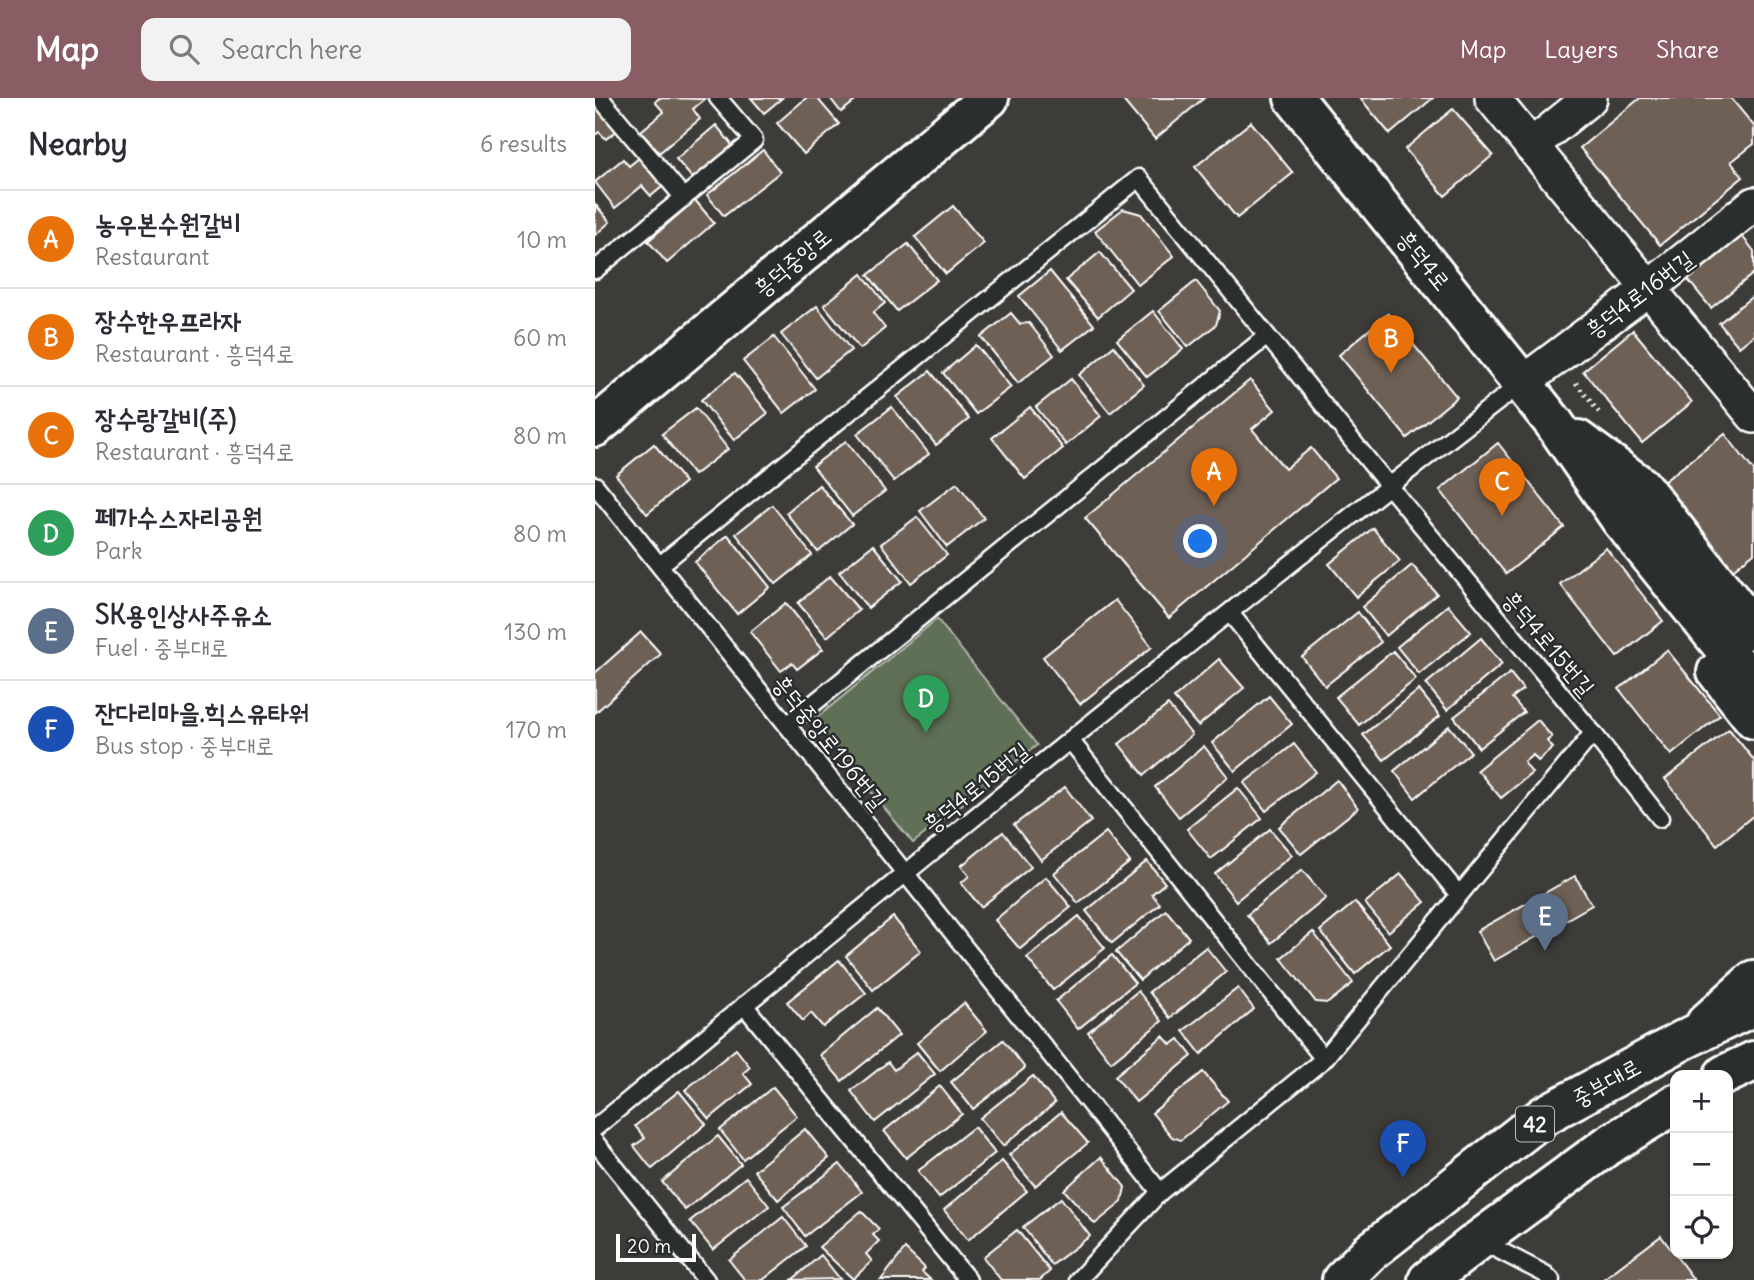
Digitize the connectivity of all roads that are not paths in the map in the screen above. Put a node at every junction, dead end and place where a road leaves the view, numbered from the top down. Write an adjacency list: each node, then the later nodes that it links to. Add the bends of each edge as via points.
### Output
1 (600, 98): 8 (lane)
2 (718, 98): 8 (lane, via 754,141)
3 (989, 98): 16 (street, 흥덕중앙로)
4 (1294, 98): 13 (street, 흥덕4로)
5 (1492, 98): 7 (street)
6 (1590, 98): 7 (street)
7 (1531, 146): 11 (street)
8 (684, 198): 10 (lane)
9 (1754, 205): 11 (street, 흥덕4로16번길)
10 (595, 270)
11 (1649, 288): 13 (street, 흥덕4로16번길); 14 (street)
12 (1267, 336): 18 (lane); 20 (lane, via 1139,178); 26 (lane)
13 (1522, 383): 15 (street, 흥덕4로); 18 (lane, 흥덕4로15번길)
14 (1754, 416)
15 (1554, 423): 19 (street); 22 (street, via 1641,486); 25 (street, via 1597,522)
16 (595, 427)
17 (595, 485): 20 (lane, 흥덕중앙로196번길)
18 (1389, 486): 21 (lane, 흥덕4로15번길); 27 (lane, 흥덕4로15번길)
19 (1629, 513): 23 (street); 24 (street)
20 (660, 565): 26 (lane, 흥덕중앙로196번길)
21 (1230, 612): 28 (lane, 흥덕4로15번길); 31 (lane)
22 (1754, 630)
23 (1754, 653)
24 (1754, 685)
25 (1754, 719)
26 (787, 725): 30 (lane, 흥덕중앙로196번길)
27 (1593, 733): 29 (lane, 흥덕4로15번길); 31 (lane)
28 (1070, 740): 30 (lane, 흥덕4로15번길); 36 (lane)
29 (1660, 818)
30 (905, 873): 33 (lane, 흥덕4로15번길); 42 (lane, 흥덕중앙로196번길)
31 (1459, 895): 36 (lane)
32 (1754, 980): 35 (street)
33 (744, 1005): 40 (lane, 흥덕4로15번길); 46 (lane)
34 (1754, 1006): 35 (street, 중부대로 / 42)
35 (1683, 1040): 44 (street, 중부대로 / 42, via 1545,1115)
36 (1324, 1059): 42 (lane)
37 (1754, 1061): 38 (street)
38 (1733, 1071)
39 (1670, 1107): 43 (street, via 1607,1146)
40 (595, 1128)
41 (595, 1142): 45 (lane)
42 (1160, 1192): 47 (lane)
43 (1479, 1240): 50 (street); 51 (lane)
44 (1369, 1253): 48 (street, 중부대로); 49 (street, 중부대로 / 42)
45 (706, 1280)
46 (968, 1280)
47 (1078, 1280)
48 (1332, 1280)
49 (1342, 1280)
50 (1428, 1280)
51 (1551, 1280)

